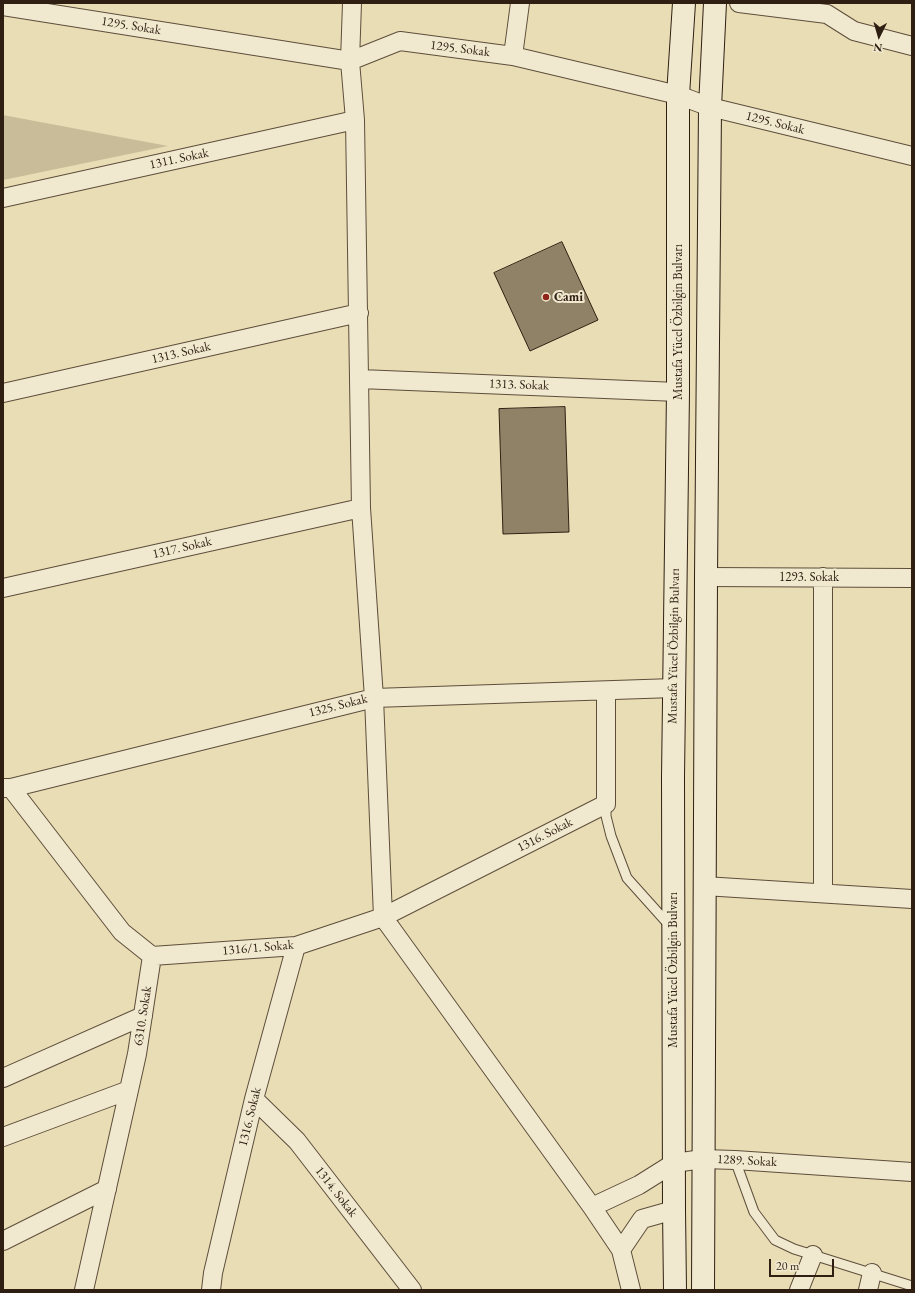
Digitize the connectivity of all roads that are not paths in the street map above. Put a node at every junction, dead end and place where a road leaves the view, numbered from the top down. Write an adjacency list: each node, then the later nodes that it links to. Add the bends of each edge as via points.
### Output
1 (352, 3): 9 (street)
2 (520, 3): 8 (street)
3 (684, 3): 10 (street, Mustafa Yücel Özbilgin Bulvarı)
4 (715, 3): 11 (street)
5 (738, 3): 7 (street, via 827,14 854,31)
6 (3, 6): 9 (street, 1295. Sokak)
7 (912, 46)
8 (513, 56): 9 (street, 1295. Sokak, via 400,42); 10 (street, 1295. Sokak)
9 (350, 61): 12 (street)
10 (678, 96): 11 (street, 1295. Sokak); 17 (street, Mustafa Yücel Özbilgin Bulvarı)
11 (710, 107): 13 (street, 1295. Sokak); 20 (street)
12 (355, 120): 14 (street, 1311. Sokak); 15 (street)
13 (912, 156)
14 (3, 198)
15 (359, 313): 16 (street); 18 (street, 1313. Sokak)
16 (360, 379): 17 (street, 1313. Sokak); 19 (street)
17 (678, 392): 24 (street, Mustafa Yücel Özbilgin Bulvarı)
18 (3, 393)
19 (361, 508): 23 (street, 1317. Sokak); 26 (street)
20 (706, 577): 21 (street, 1293. Sokak); 29 (street)
21 (822, 577): 22 (street, 1293. Sokak); 30 (street)
22 (912, 578)
23 (3, 588)
24 (674, 688): 25 (street, 1325. Sokak); 33 (street, Mustafa Yücel Özbilgin Bulvarı)
25 (606, 691): 26 (street, 1325. Sokak); 28 (street)
26 (374, 698): 27 (street, 1325. Sokak); 32 (street)
27 (7, 788): 35 (street, via 122,932)
28 (606, 804): 32 (street, 1316. Sokak); 33 (lane, via 611,836 626,878)
29 (704, 886): 30 (street); 41 (street)
30 (823, 893): 31 (street)
31 (912, 899)
32 (383, 917): 34 (street, 1316/1. Sokak); 46 (street)
33 (673, 930): 43 (street, Mustafa Yücel Özbilgin Bulvarı)
34 (296, 946): 35 (street, 1316/1. Sokak); 39 (street, 1316. Sokak)
35 (152, 956): 36 (street, 6310. Sokak)
36 (143, 1016): 37 (street); 38 (street, 6310. Sokak)
37 (3, 1078)
38 (129, 1090): 40 (street); 45 (street, 6310. Sokak)
39 (254, 1099): 54 (street, 1316. Sokak); 55 (street, 1314. Sokak, via 297,1140)
40 (3, 1137)
41 (703, 1159): 42 (street, 1289. Sokak); 43 (street, 1289. Sokak); 58 (street)
42 (735, 1160): 44 (street, 1289. Sokak); 50 (lane, via 754,1212 775,1240)
43 (674, 1163): 46 (street, 1289. Sokak); 47 (street, Mustafa Yücel Özbilgin Bulvarı)
44 (912, 1172)
45 (106, 1189): 48 (street); 53 (street, 6310. Sokak)
46 (592, 1207): 49 (street)
47 (674, 1210): 49 (street, via 642,1219); 57 (street, Mustafa Yücel Özbilgin Bulvarı)
48 (3, 1241)
49 (621, 1250): 56 (street)
50 (813, 1255): 51 (lane); 59 (street)
51 (870, 1282): 52 (lane)
52 (912, 1286)
53 (84, 1290)
54 (211, 1290)
55 (412, 1290)
56 (631, 1290)
57 (676, 1290)
58 (703, 1290)
59 (799, 1290)

